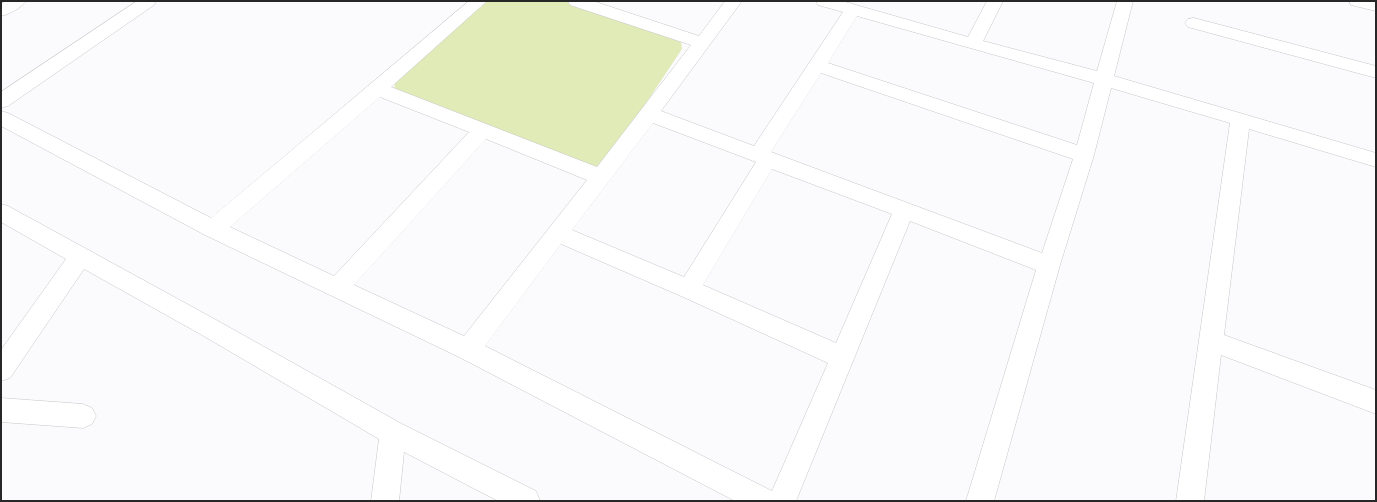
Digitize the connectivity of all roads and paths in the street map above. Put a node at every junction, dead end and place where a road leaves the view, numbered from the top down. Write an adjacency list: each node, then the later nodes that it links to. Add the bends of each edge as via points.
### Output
1 (18, 1): 12 (street)
2 (148, 1): 20 (street)
3 (479, 1): 19 (street)
4 (576, 1): 14 (street)
5 (734, 1): 14 (street)
6 (824, 1): 11 (street)
7 (995, 1): 15 (street)
8 (1125, 1): 18 (street)
9 (1357, 1): 10 (street)
10 (1376, 6)
11 (853, 10): 15 (street); 16 (street)
12 (1, 11)
13 (1194, 23): 17 (street)
14 (702, 43): 21 (street)
15 (973, 44): 18 (street)
16 (816, 65): 25 (street); 26 (street)
17 (1376, 72)
18 (1104, 79): 23 (street); 25 (street)
19 (376, 88): 24 (street); 31 (street)
20 (1, 101)
21 (650, 114): 26 (street); 28 (street)
22 (1, 118): 31 (street)
23 (1240, 120): 27 (street); 37 (street)
24 (483, 130): 28 (street); 35 (street)
25 (1084, 155): 34 (street)
26 (763, 157): 29 (street); 36 (street)
27 (1376, 160)
28 (601, 177): 32 (street)
29 (904, 210): 34 (street); 39 (street)
30 (1, 212): 33 (street)
31 (213, 229): 35 (street)
32 (556, 233): 36 (street); 38 (street)
33 (80, 256): 40 (street); 44 (street)
34 (1049, 265): 49 (street)
35 (338, 288): 38 (street)
36 (689, 289): 39 (street)
37 (1210, 340): 41 (street); 50 (street)
38 (468, 348): 47 (street)
39 (841, 357): 48 (street)
40 (1, 370)
41 (1376, 402)
42 (1, 410): 43 (street)
43 (83, 416)
44 (393, 433): 45 (street); 46 (street)
45 (385, 501)
46 (526, 501)
47 (763, 501)
48 (782, 501)
49 (980, 501)
50 (1190, 501)

